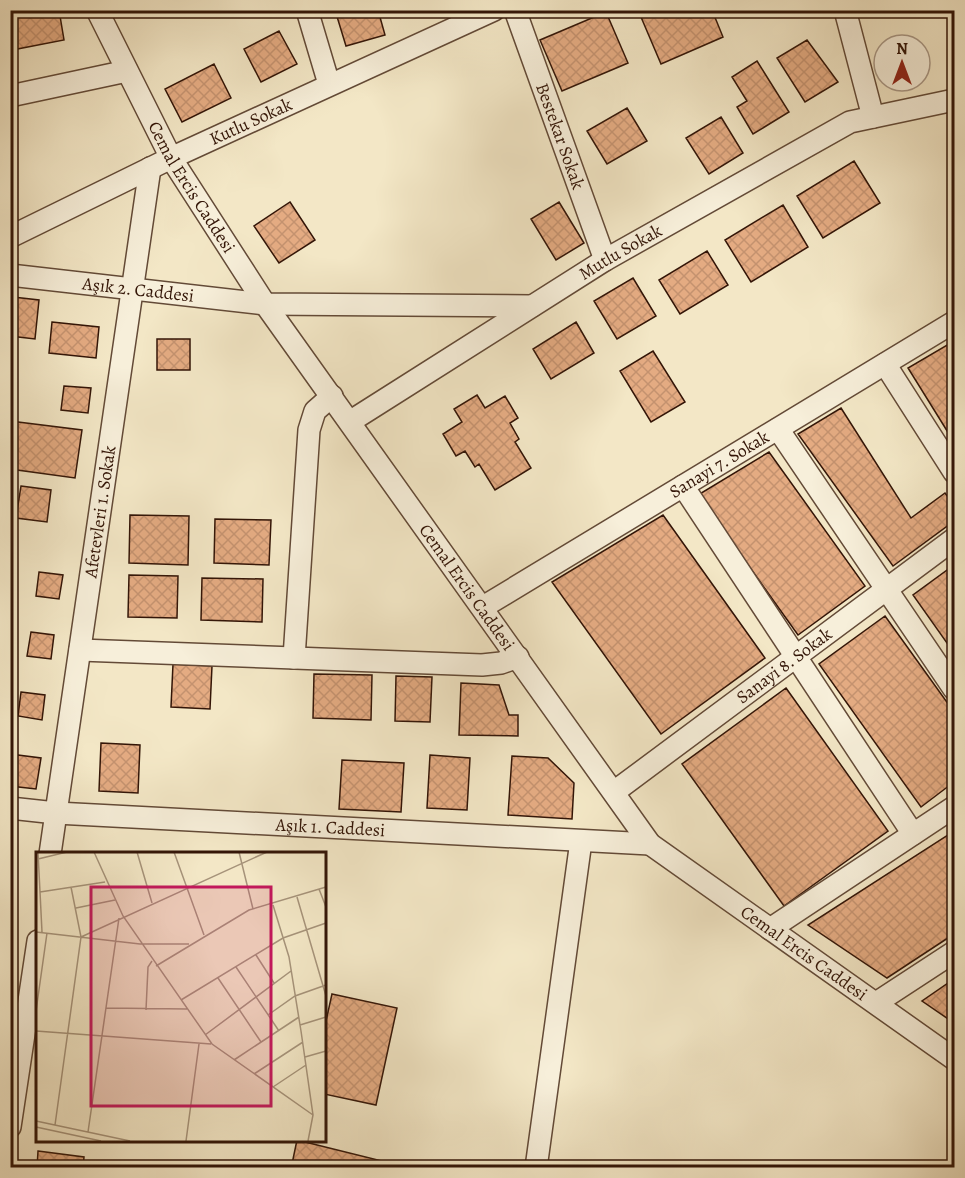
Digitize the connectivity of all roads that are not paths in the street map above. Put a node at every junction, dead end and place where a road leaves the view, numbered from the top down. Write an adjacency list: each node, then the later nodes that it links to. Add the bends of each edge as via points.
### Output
1 (97, 10): 6 (street, Cemal Ercis Caddesi)
2 (307, 10): 7 (street)
3 (494, 10): 7 (street, Kutlu Sokak)
4 (515, 10): 14 (street, Bestekar Sokak)
5 (845, 10): 10 (street)
6 (128, 71): 8 (street); 11 (street, Cemal Ercis Caddesi)
7 (329, 84): 11 (street, Kutlu Sokak)
8 (10, 96)
9 (954, 100): 10 (street, Mutlu Sokak)
10 (873, 117): 14 (street, Mutlu Sokak, via 850,122)
11 (171, 158): 12 (street, Kutlu Sokak); 17 (street, Cemal Ercis Caddesi)
12 (150, 168): 13 (street, Kutlu Sokak); 16 (street, Afetevleri 1. Sokak)
13 (10, 237)
14 (605, 260): 18 (street, Mutlu Sokak)
15 (10, 275): 16 (street, Aşık 2. Caddesi)
16 (132, 289): 17 (street, Aşık 2. Caddesi); 29 (street, Afetevleri 1. Sokak)
17 (265, 304): 18 (street); 21 (street, Cemal Ercis Caddesi)
18 (532, 306): 22 (street, Mutlu Sokak)
19 (954, 322): 20 (street, Sanayi 7. Sokak)
20 (885, 364): 23 (street, Sanayi 7. Sokak); 24 (street)
21 (332, 396): 22 (street, Cemal Ercis Caddesi); 32 (street, via 315,411 309,430)
22 (351, 422): 28 (street, Cemal Ercis Caddesi)
23 (778, 429): 25 (street, Sanayi 7. Sokak); 27 (street)
24 (954, 472)
25 (683, 486): 28 (street, Sanayi 7. Sokak); 31 (street)
26 (954, 539): 27 (street, Sanayi 8. Sokak)
27 (887, 590): 31 (street, Sanayi 8. Sokak); 33 (street)
28 (483, 607): 30 (street, Cemal Ercis Caddesi)
29 (80, 650): 32 (street); 37 (street, Afetevleri 1. Sokak)
30 (518, 657): 32 (street, via 482,665); 34 (street, Cemal Ercis Caddesi)
31 (796, 657): 34 (street, Sanayi 8. Sokak); 38 (street)
32 (294, 658)
33 (954, 686)
34 (614, 792): 40 (street, Cemal Ercis Caddesi)
35 (954, 807): 38 (street)
36 (10, 808): 37 (street, Aşık 1. Caddesi)
37 (56, 813): 39 (street, Aşık 1. Caddesi); 41 (street, Afetevleri 1. Sokak)
38 (913, 834): 42 (street)
39 (580, 841): 40 (street, Aşık 1. Caddesi); 48 (street)
40 (650, 844): 42 (street, Cemal Ercis Caddesi)
41 (50, 852)
42 (770, 929): 45 (street, Cemal Ercis Caddesi)
43 (954, 952): 45 (street)
44 (36, 954): 47 (street)
45 (876, 1004): 46 (street, Cemal Ercis Caddesi)
46 (954, 1059)
47 (10, 1127)
48 (536, 1167)

